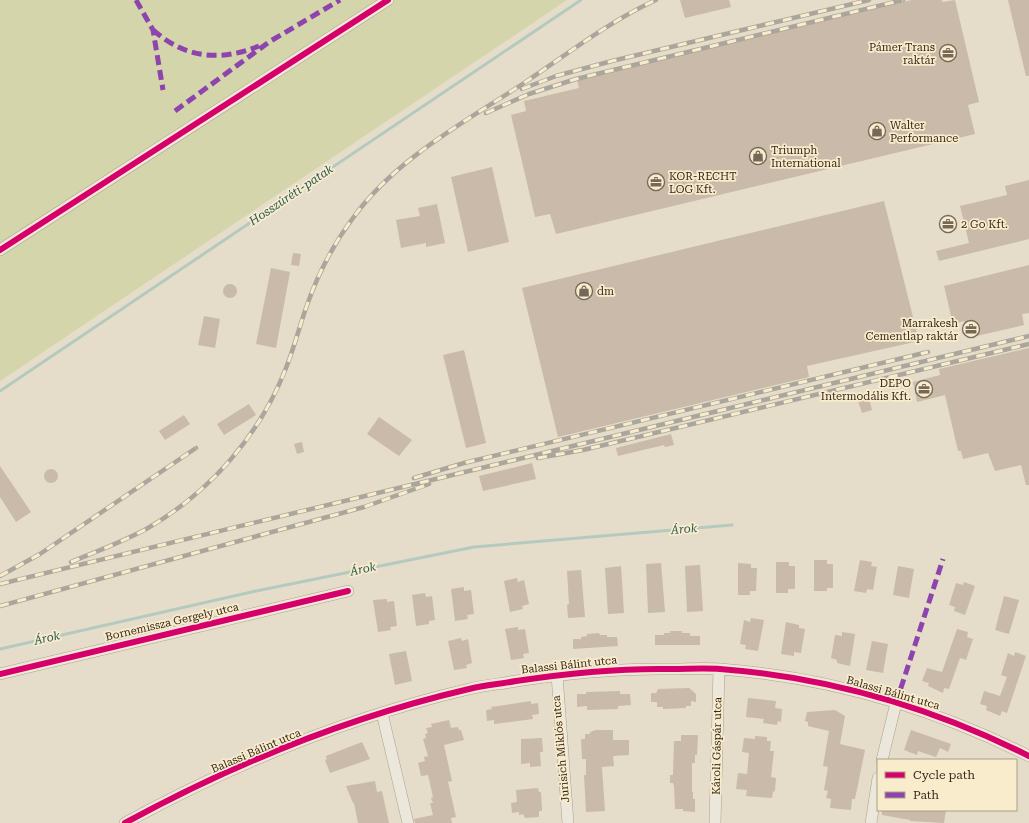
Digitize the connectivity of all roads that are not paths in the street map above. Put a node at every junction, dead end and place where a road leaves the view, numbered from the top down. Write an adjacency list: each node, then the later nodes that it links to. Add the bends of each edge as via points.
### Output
1 (388, 0): 2 (street)
2 (0, 250)
3 (348, 591): 5 (street, Bornemissza Gergely utca)
4 (719, 669): 6 (street, Balassi Bálint utca, via 634,668); 7 (street, Balassi Bálint utca, via 800,679); 15 (street, Károli Gáspár utca)
5 (0, 674)
6 (556, 675): 8 (street, Balassi Bálint utca, via 471,689); 14 (street, Jurisich Miklós utca)
7 (896, 703): 9 (street, Balassi Bálint utca, via 938,716); 10 (street)
8 (382, 712): 12 (street, Balassi Bálint utca, via 276,751 172,797); 13 (street)
9 (1029, 756)
10 (882, 759)
11 (877, 786): 16 (street)
12 (125, 823)
13 (408, 823)
14 (568, 823)
15 (715, 823)
16 (872, 823)

